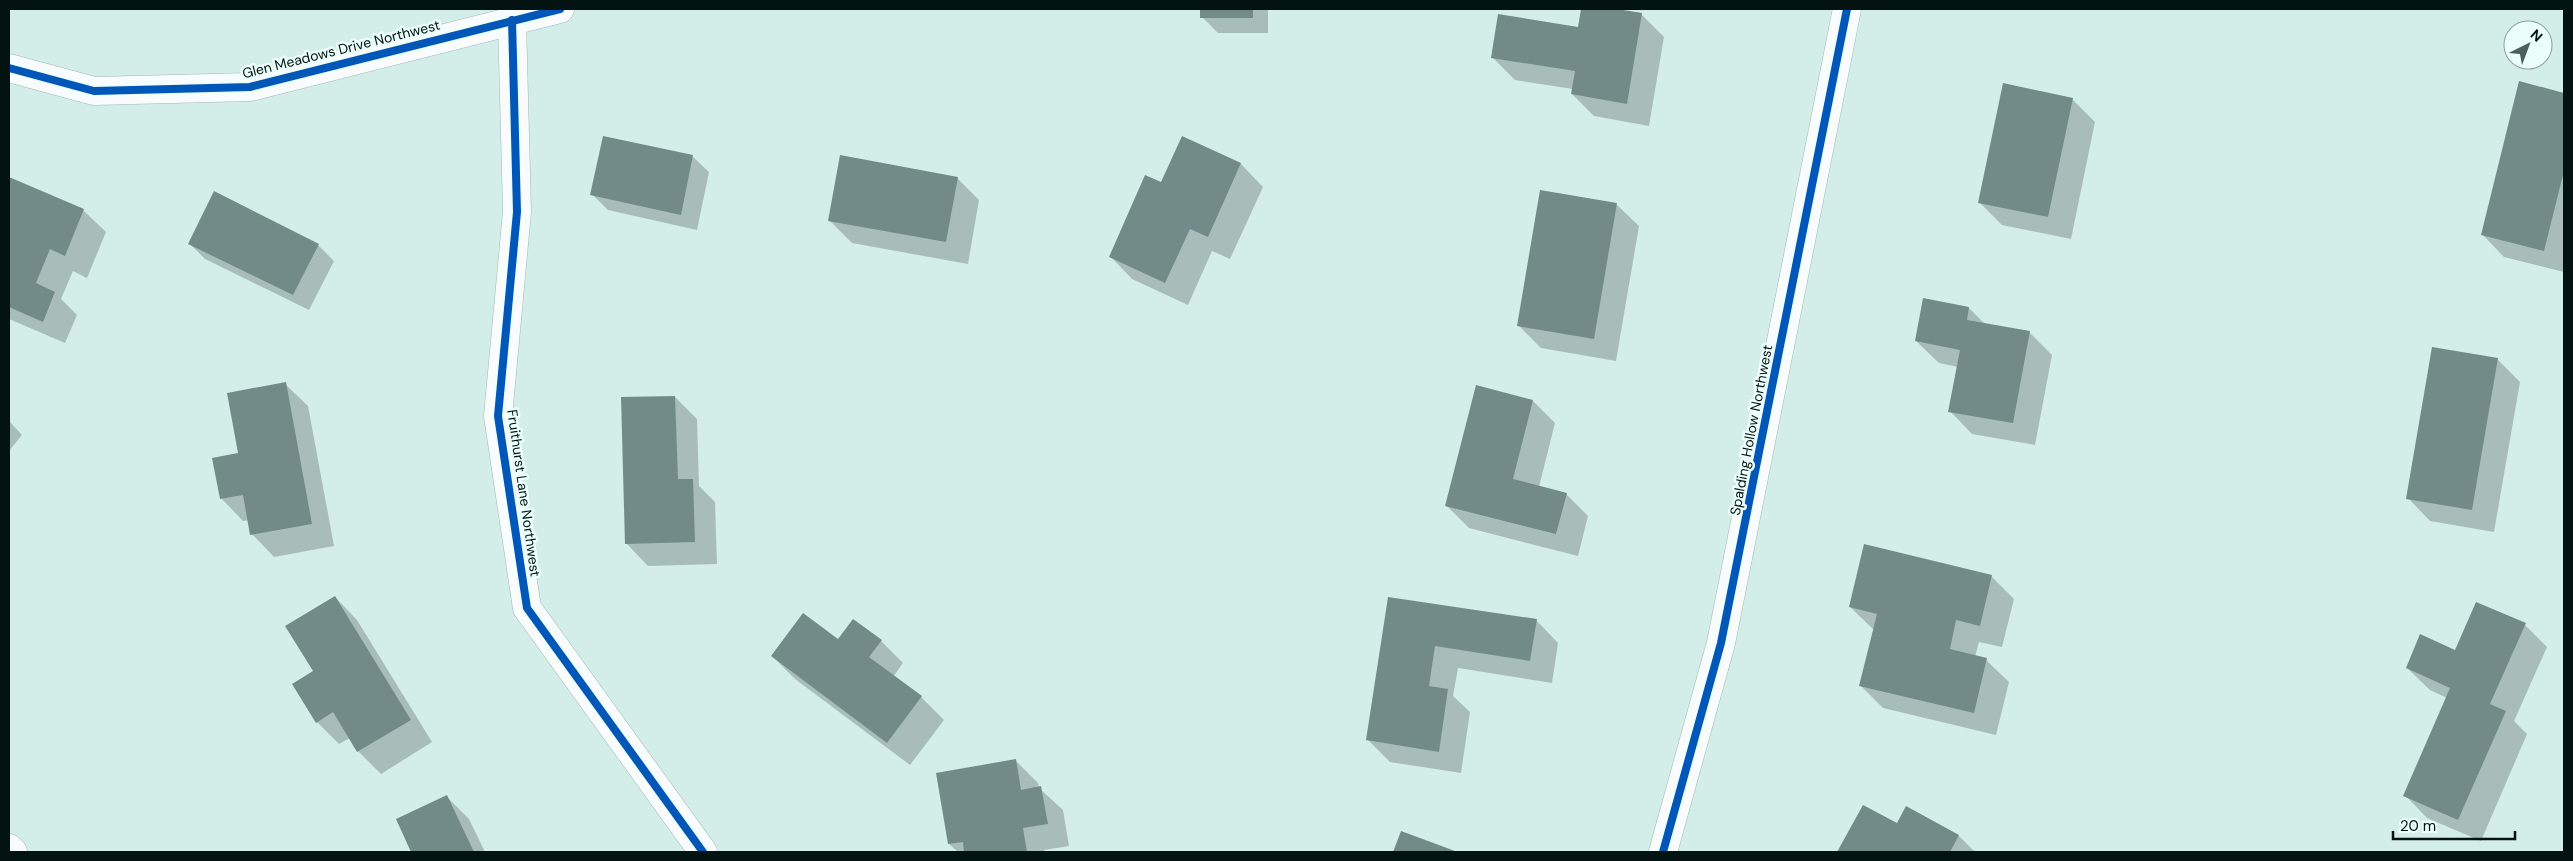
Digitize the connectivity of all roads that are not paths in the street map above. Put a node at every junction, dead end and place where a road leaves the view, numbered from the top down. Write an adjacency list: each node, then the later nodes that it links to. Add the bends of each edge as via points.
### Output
1 (560, 9): 3 (street, Glen Meadows Drive Northwest)
2 (1847, 9): 8 (street, Spalding Hollow Northwest, via 1721,643)
3 (512, 20): 4 (street, Glen Meadows Drive Northwest, via 250,87 94,91); 7 (street, Fruithurst Lane Northwest, via 517,212 498,416 527,608)
4 (9, 68)
5 (9, 848): 6 (street)
6 (13, 852)
7 (703, 852)
8 (1663, 852)

